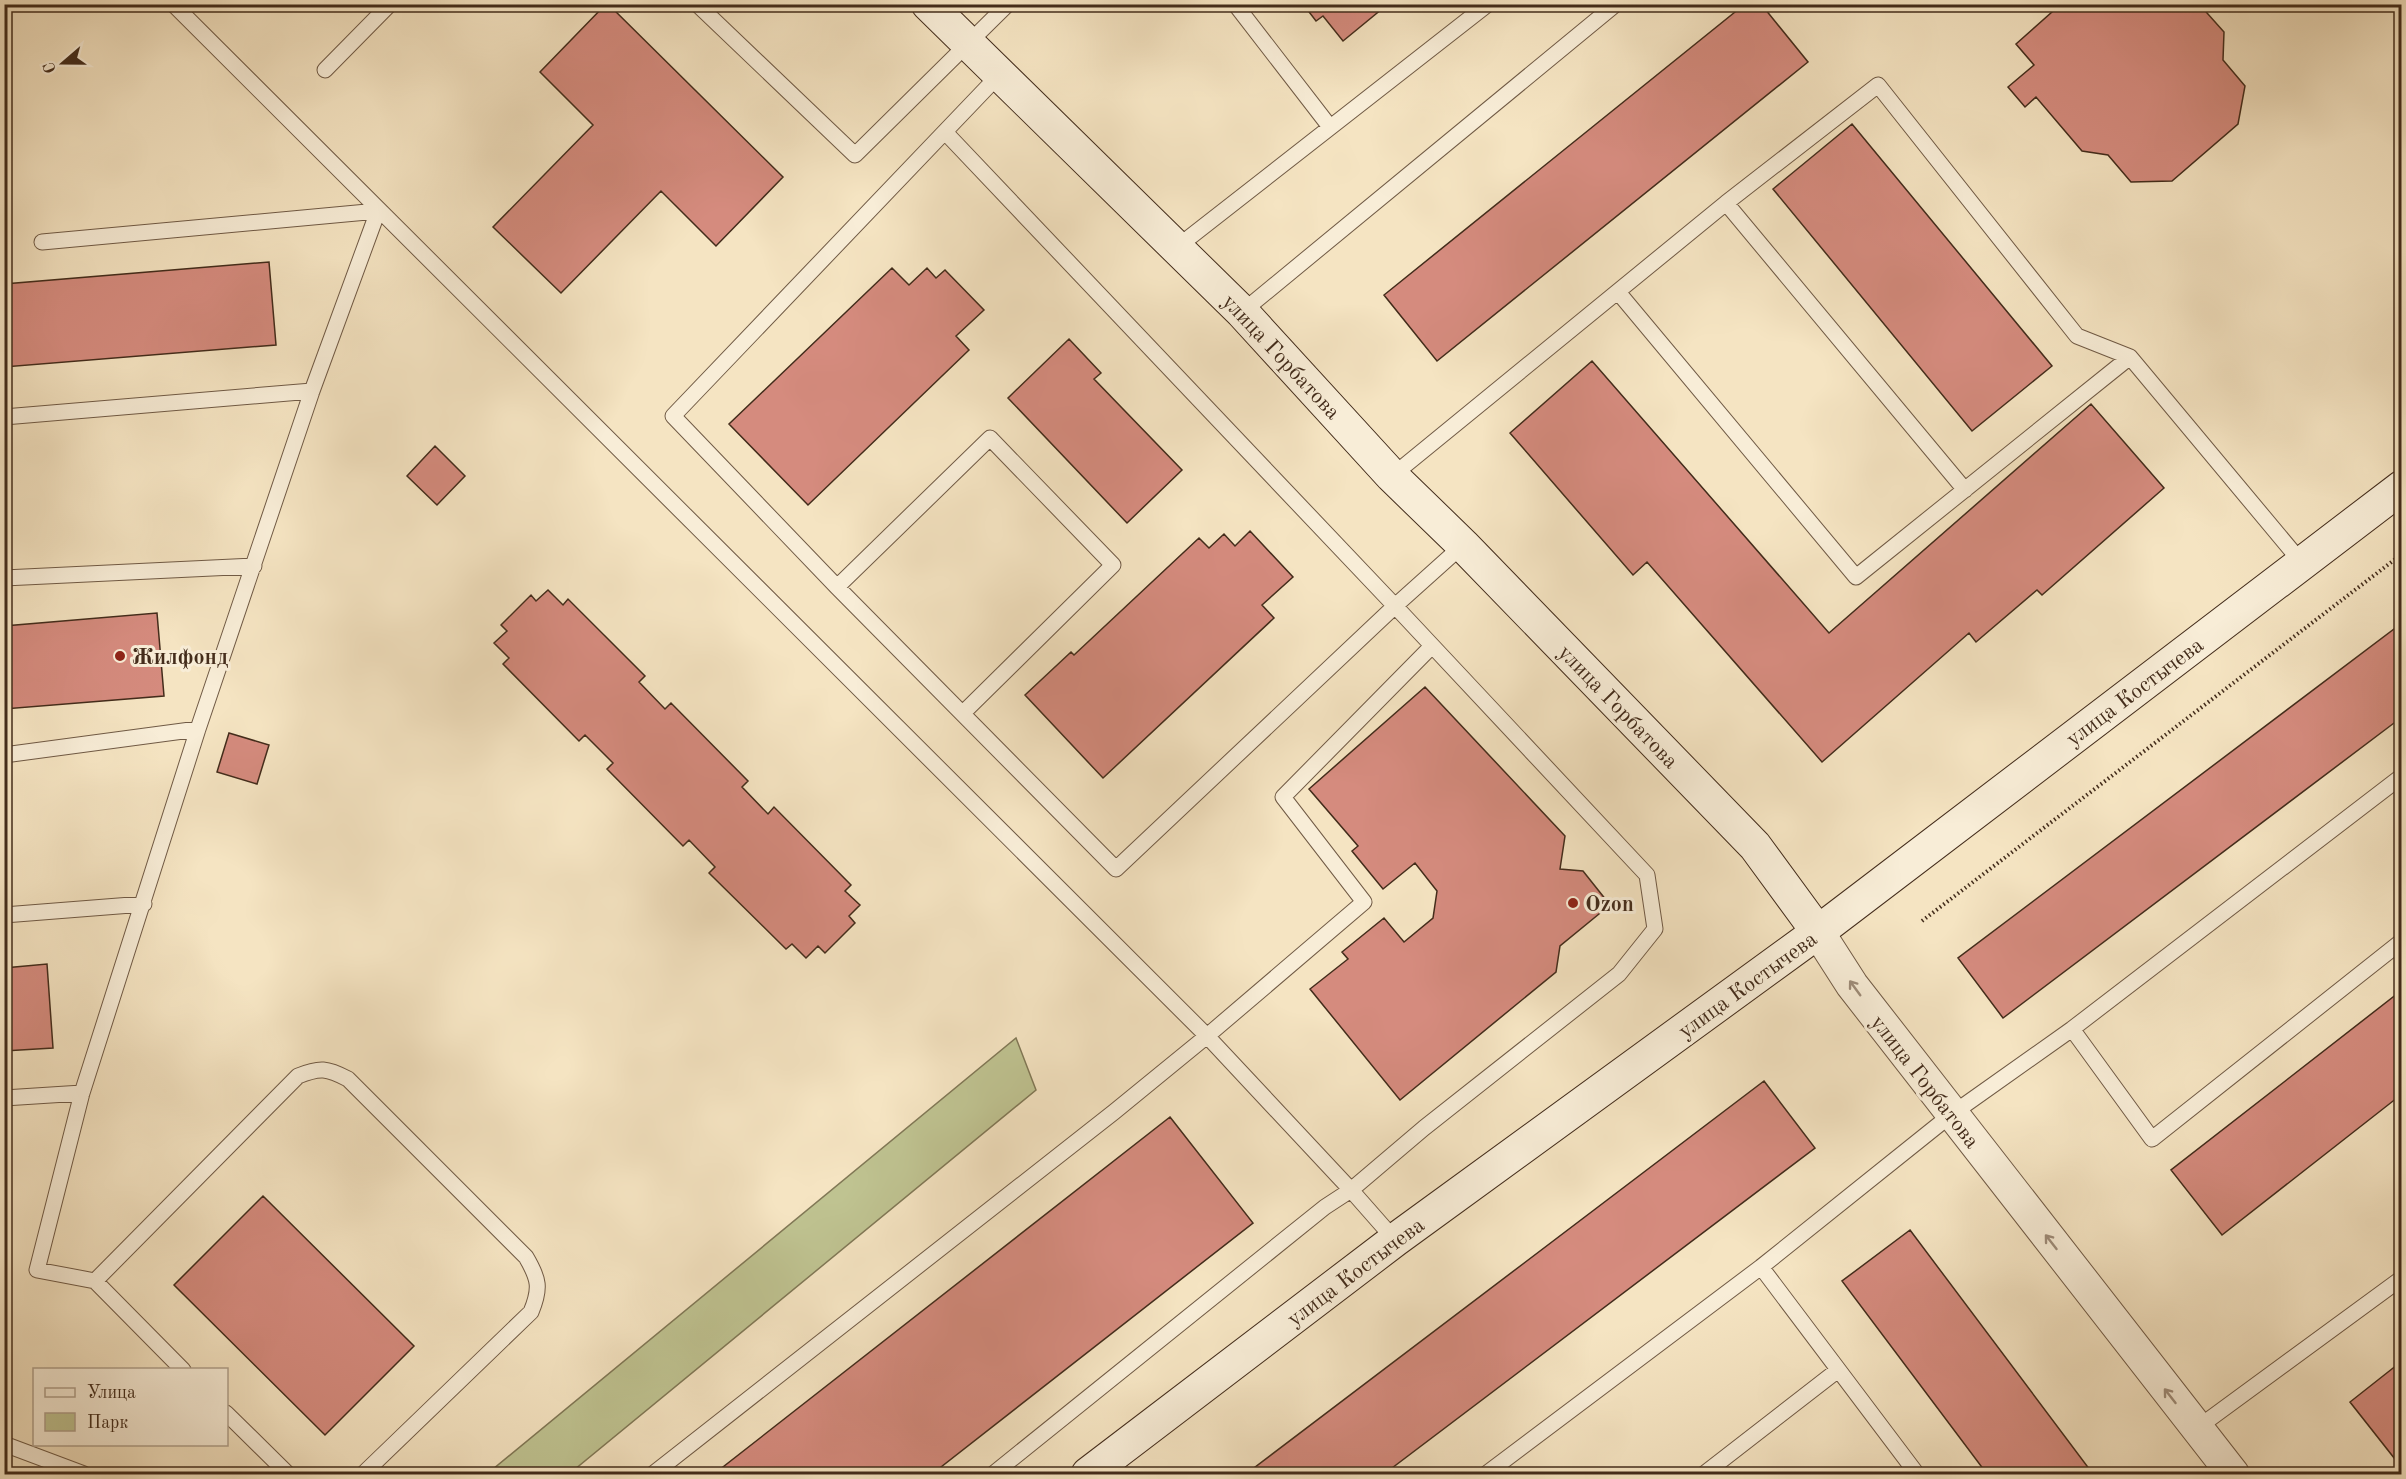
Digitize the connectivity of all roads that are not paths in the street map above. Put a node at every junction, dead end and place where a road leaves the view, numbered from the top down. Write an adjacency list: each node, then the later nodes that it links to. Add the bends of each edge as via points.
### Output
1 (173, 4): 15 (lane)
2 (390, 4): 10 (lane)
3 (697, 4): 9 (lane, via 855,155)
4 (928, 4): 9 (main road, улица Горбатова)
5 (1008, 4): 9 (lane)
6 (1235, 4): 12 (lane)
7 (1488, 4): 12 (lane)
8 (1616, 4): 19 (lane)
9 (968, 45): 11 (main road, улица Горбатова)
10 (325, 70)
11 (999, 75): 13 (lane); 17 (main road, улица Горбатова)
12 (1329, 127): 17 (lane)
13 (945, 132): 30 (lane, via 673,416); 31 (lane)
14 (1726, 203): 18 (lane); 20 (lane, via 1878,85 2077,336); 25 (lane)
15 (378, 211): 16 (lane); 21 (lane); 42 (lane, via 514,342)
16 (42, 242)
17 (1176, 248): 19 (main road, улица Горбатова)
18 (1618, 292): 23 (lane); 25 (lane, via 1856,577)
19 (1242, 312): 23 (main road, улица Горбатова)
20 (2130, 357): 25 (lane); 27 (lane)
21 (312, 391): 22 (lane); 28 (lane)
22 (4, 417)
23 (1392, 476): 26 (main road, улица Горбатова)
24 (2402, 487): 27 (main road, улица Костычева)
25 (1965, 490)
26 (1463, 545): 31 (lane); 39 (main road, улица Горбатова, via 1755,846)
27 (2302, 563): 39 (main road, улица Костычева)
28 (254, 566): 29 (lane); 34 (lane)
29 (4, 578)
30 (837, 587): 33 (lane); 33 (lane, via 990,438 1113,564)
31 (1395, 606): 32 (lane); 33 (lane, via 1116,869)
32 (1432, 646): 42 (lane, via 1283,797 1364,902); 46 (lane, via 1647,875 1655,929 1619,974)
33 (963, 712)
34 (198, 729): 35 (lane); 37 (lane)
35 (4, 755)
36 (2402, 776): 41 (lane)
37 (144, 904): 38 (lane); 43 (lane)
38 (4, 915)
39 (1818, 932): 45 (street, улица Горбатова, one-way to 39, via 1852,985); 47 (main road, улица Костычева)
40 (2402, 941): 41 (lane, via 2152,1139)
41 (2072, 1029): 45 (lane)
42 (1207, 1036): 46 (lane); 59 (lane)
43 (82, 1092): 44 (lane); 50 (lane, via 37,1270)
44 (4, 1098)
45 (1952, 1114): 48 (lane); 54 (street, улица Горбатова, one-way to 45)
46 (1351, 1190): 47 (lane); 60 (lane)
47 (1395, 1240): 61 (main road, улица Костычева)
48 (1761, 1267): 52 (lane); 62 (lane)
49 (2402, 1278): 54 (lane)
50 (95, 1281): 51 (lane); 58 (lane, via 298,1076 315,1069 331,1070 348,1079 526,1257 536,1274 539,1293 531,1312)
51 (181, 1368)
52 (1838, 1370): 63 (lane); 64 (lane)
53 (228, 1415): 57 (lane)
54 (2196, 1429): 65 (street, улица Горбатова)
55 (4, 1444): 56 (lane)
56 (84, 1474)
57 (288, 1474)
58 (363, 1474)
59 (653, 1474)
60 (993, 1474)
61 (1088, 1474)
62 (1486, 1474)
63 (1704, 1474)
64 (1917, 1474)
65 (2233, 1474)

